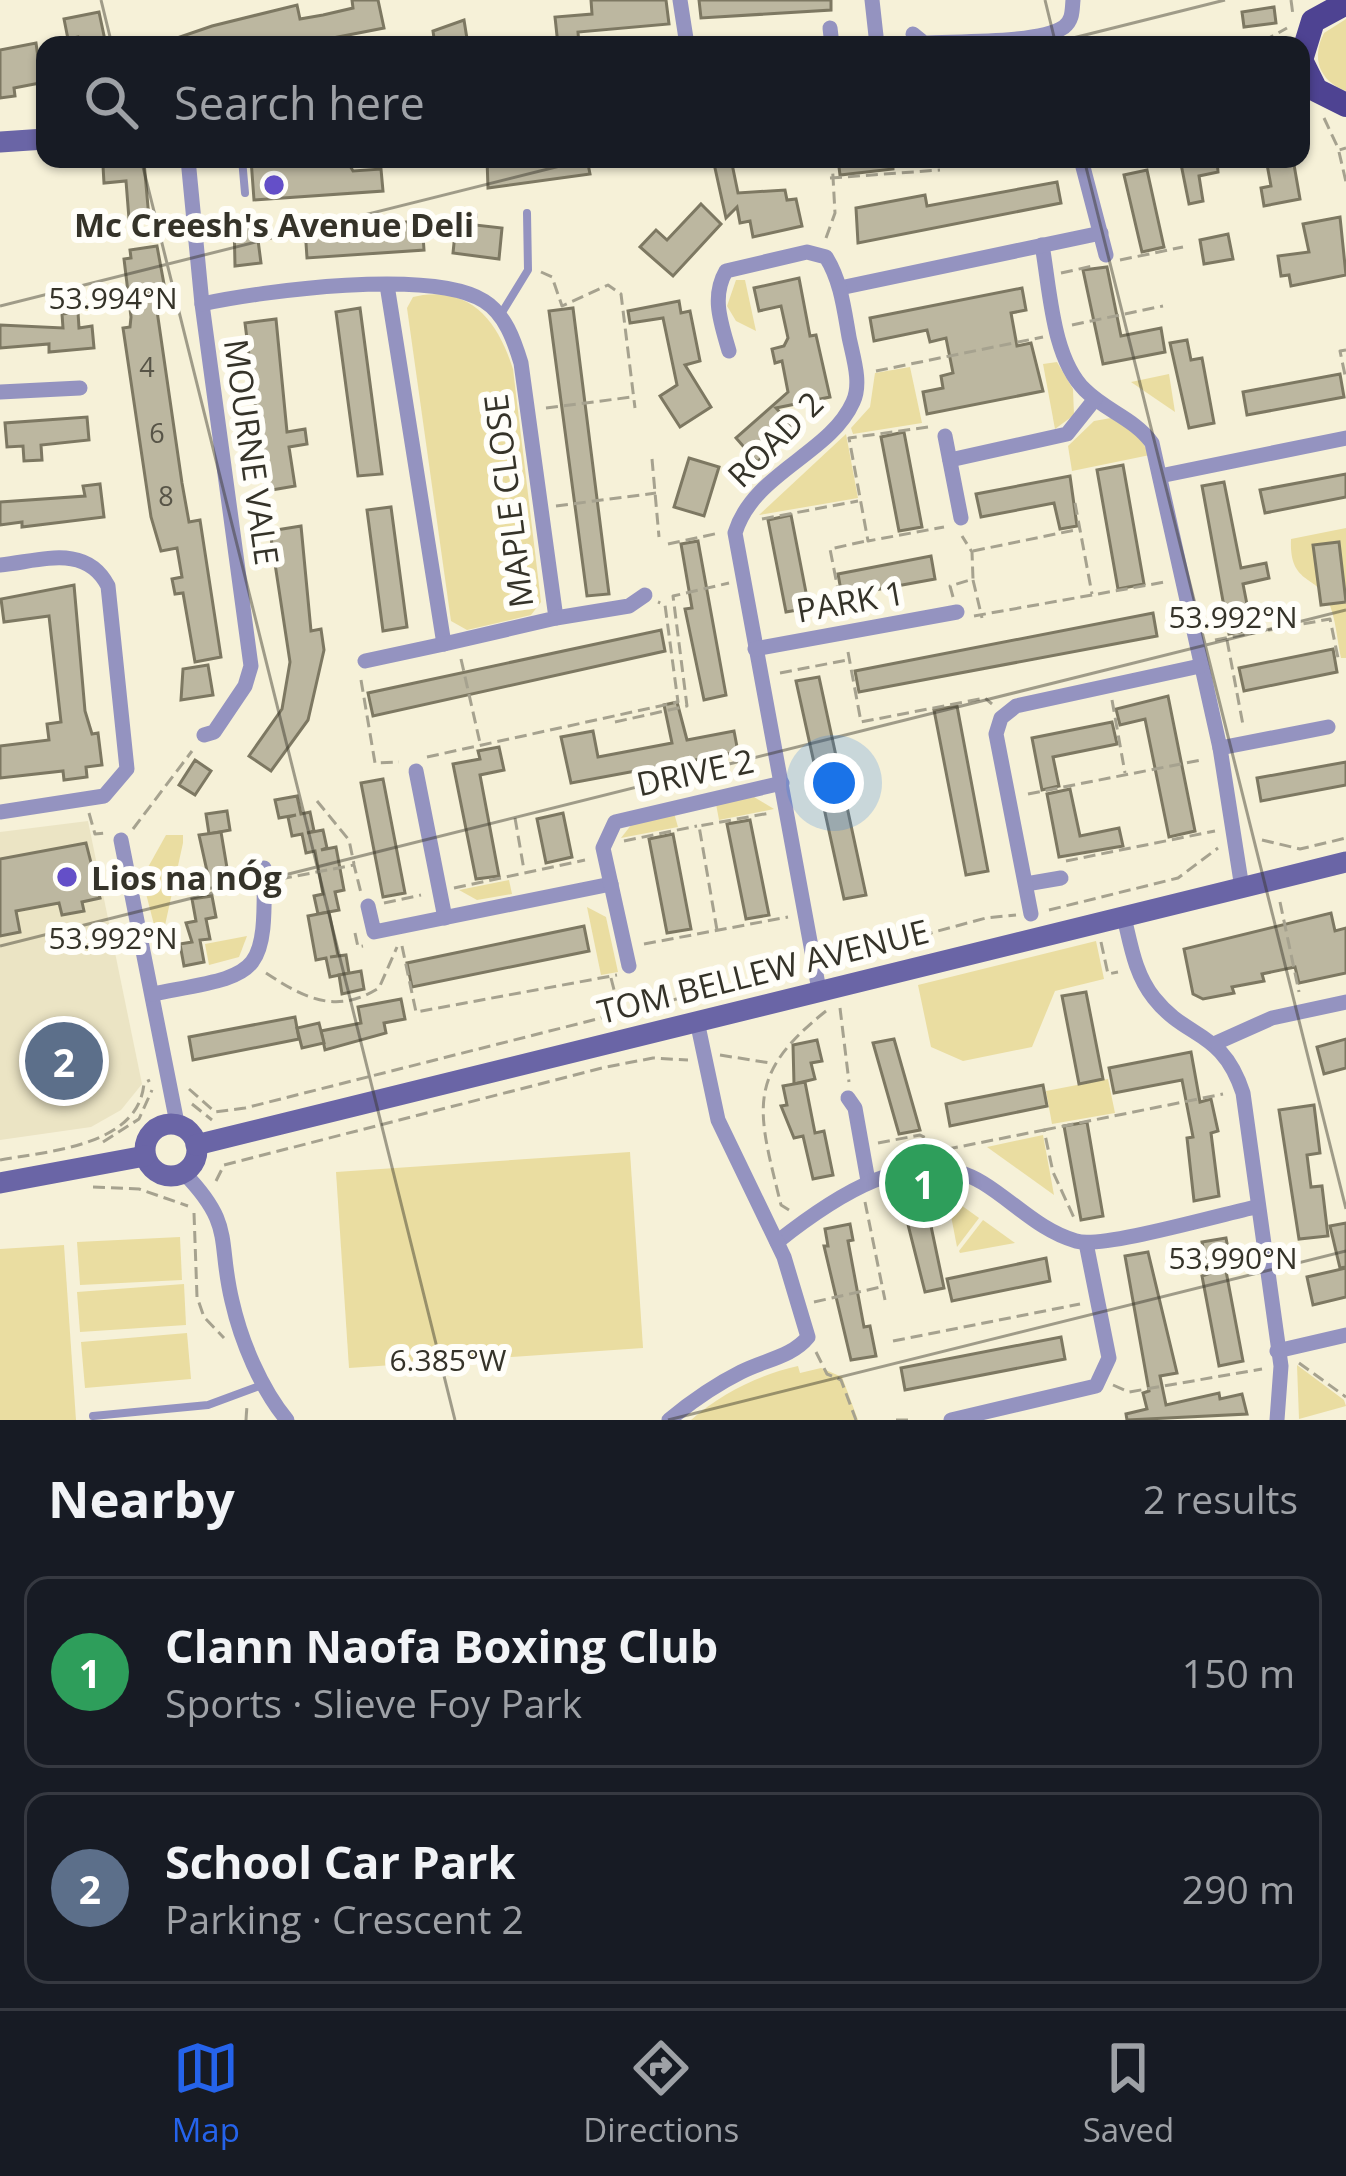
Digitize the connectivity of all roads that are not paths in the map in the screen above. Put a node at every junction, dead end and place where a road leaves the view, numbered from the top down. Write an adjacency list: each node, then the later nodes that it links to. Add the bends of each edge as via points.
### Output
1 (680, 0): 6 (street)
2 (872, 0): 7 (street)
3 (1073, 0): 9 (street, via 1063,28)
4 (1338, 2): 10 (main road)
5 (913, 34): 8 (street)
6 (685, 36)
7 (876, 36)
8 (916, 36)
9 (1015, 36)
10 (1305, 36)
11 (1310, 79): 12 (main road)
12 (1334, 109)
13 (36, 140): 14 (street)
14 (0, 142)
15 (189, 168): 25 (street, MOURNE VALE)
16 (243, 168): 18 (lane)
17 (1083, 168): 20 (street)
18 (245, 193)
19 (527, 213): 26 (lane, via 528,266)
20 (1101, 232): 21 (street); 22 (street)
21 (1042, 245): 24 (street); 30 (street, via 1068,366)
22 (1106, 255)
23 (388, 286): 25 (street); 26 (street, via 465,292); 40 (street)
24 (840, 288): 27 (street, ROAD 2, via 826,257 807,252 726,272 718,307); 41 (street, ROAD 2, via 856,374 853,402 759,493 737,526)
25 (202, 304): 45 (street, MOURNE VALE, via 251,666 214,732)
26 (500, 316): 39 (street, MAPLE CLOSE, via 521,363)
27 (728, 351)
28 (80, 388): 29 (street)
29 (0, 392)
30 (1095, 399): 33 (street, via 1067,434); 34 (street, via 1143,430)
31 (945, 436): 33 (street)
32 (1346, 438): 34 (street)
33 (950, 460): 35 (street)
34 (1160, 476): 43 (street)
35 (959, 524)
36 (0, 565): 49 (street, via 88,560 109,586 128,769 104,796)
37 (645, 595): 39 (street)
38 (957, 612): 41 (street, PARK 1)
39 (556, 618): 40 (street, MAPLE CLOSE)
40 (450, 642): 42 (street, MAPLE CLOSE)
41 (755, 649): 48 (street, ROAD 2)
42 (365, 661)
43 (1200, 666): 46 (street); 53 (street, via 1016,706 1005,716 996,734)
44 (1328, 727): 46 (street)
45 (204, 735)
46 (1220, 752): 56 (street)
47 (416, 771): 60 (street)
48 (782, 783): 55 (street, DRIVE 2, via 615,822 604,850); 62 (street, ROAD 2)
49 (0, 812)
50 (121, 840): 63 (street)
51 (1346, 862): 56 (street, TOM BELLEW AVENUE)
52 (264, 874): 63 (street, via 265,939 255,965 234,978)
53 (1024, 877): 54 (street); 58 (street)
54 (1061, 878)
55 (610, 884): 60 (street); 61 (street)
56 (1242, 888): 59 (street, TOM BELLEW AVENUE)
57 (368, 906): 60 (street, via 374,932)
58 (1031, 914)
59 (1124, 917): 62 (street, TOM BELLEW AVENUE); 66 (street, via 1136,968 1157,1003)
60 (445, 918)
61 (629, 966)
62 (819, 990): 65 (street, TOM BELLEW AVENUE)
63 (153, 994): 68 (street)
64 (1346, 1002): 66 (street, via 1272,1018)
65 (697, 1022): 69 (street, TOM BELLEW AVENUE); 75 (street, via 718,1120)
66 (1216, 1042): 74 (street, via 1242,1090)
67 (848, 1098): 73 (street)
68 (178, 1123): 69 (street); 70 (street, via 151,1133)
69 (196, 1145): 71 (street)
70 (145, 1156): 71 (street, via 160,1174); 72 (street)
71 (184, 1173): 79 (street, via 225,1228 230,1294)
72 (0, 1183)
73 (865, 1183): 75 (street); 76 (street, via 958,1171)
74 (1256, 1207): 76 (street); 78 (street)
75 (776, 1242): 82 (street, via 801,1304 804,1343 744,1370)
76 (1086, 1243): 83 (street, via 1109,1358 1101,1380 1081,1393)
77 (1346, 1334): 78 (street)
78 (1279, 1359): 84 (street)
79 (256, 1387): 80 (lane, via 208,1405); 81 (street)
80 (94, 1416)
81 (287, 1420)
82 (669, 1420)
83 (951, 1420)
84 (1277, 1420)

